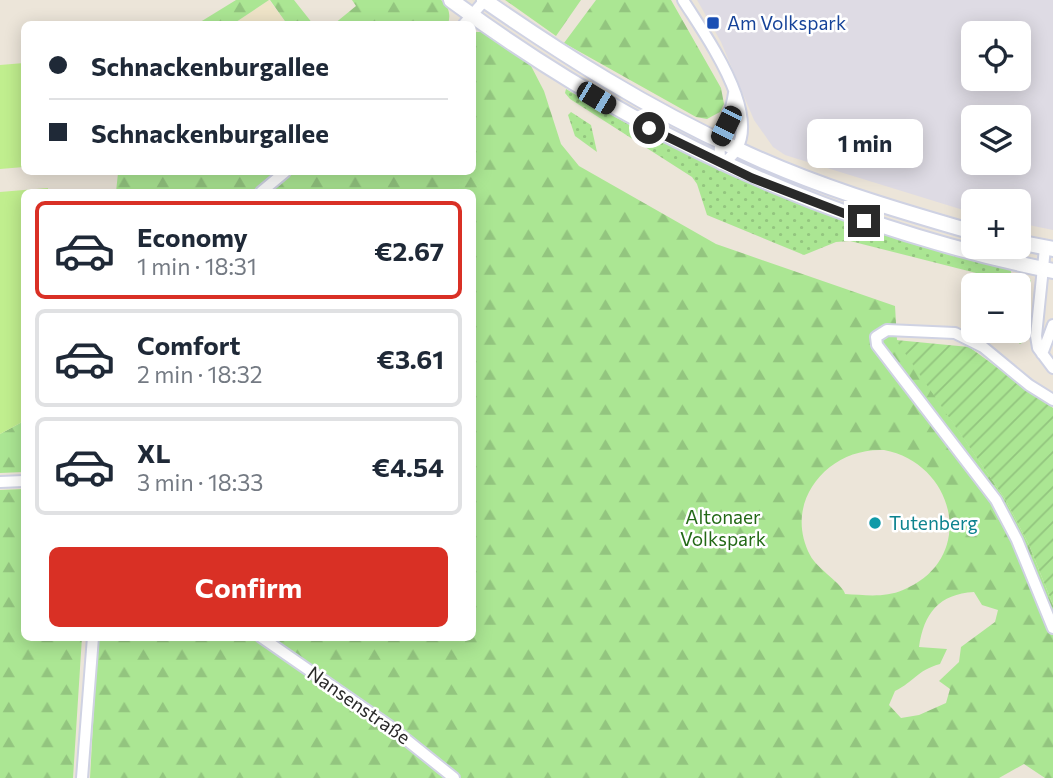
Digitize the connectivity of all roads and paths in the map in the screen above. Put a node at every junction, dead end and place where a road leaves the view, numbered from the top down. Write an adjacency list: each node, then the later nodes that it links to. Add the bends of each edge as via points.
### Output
1 (451, 0): 4 (main road)
2 (485, 0): 4 (street); 7 (main road, via 599,77)
3 (683, 0): 6 (street)
4 (469, 20)
5 (476, 24): 9 (main road, via 616,110)
6 (734, 93): 7 (street, via 732,113); 8 (street, via 744,124)
7 (719, 141): 8 (main road); 9 (street)
8 (737, 150): 9 (street); 12 (main road, via 852,195)
9 (721, 164): 15 (main road, via 864,221)
10 (281, 175): 11 (street)
11 (265, 189)
12 (961, 228)
13 (1031, 245): 14 (main road)
14 (1049, 248): 15 (street)
15 (1048, 270): 17 (street, via 1036,336)
16 (1053, 325): 17 (street)
17 (1042, 355): 18 (street)
18 (1053, 368)
19 (1053, 400): 22 (street, via 963,336 887,330 876,337 877,345 996,500)
20 (21, 481): 21 (street)
21 (0, 482)
22 (1053, 628)
23 (93, 641): 25 (street)
24 (267, 641): 26 (street, Nansenstraße, via 388,725)
25 (82, 778)
26 (454, 778)

